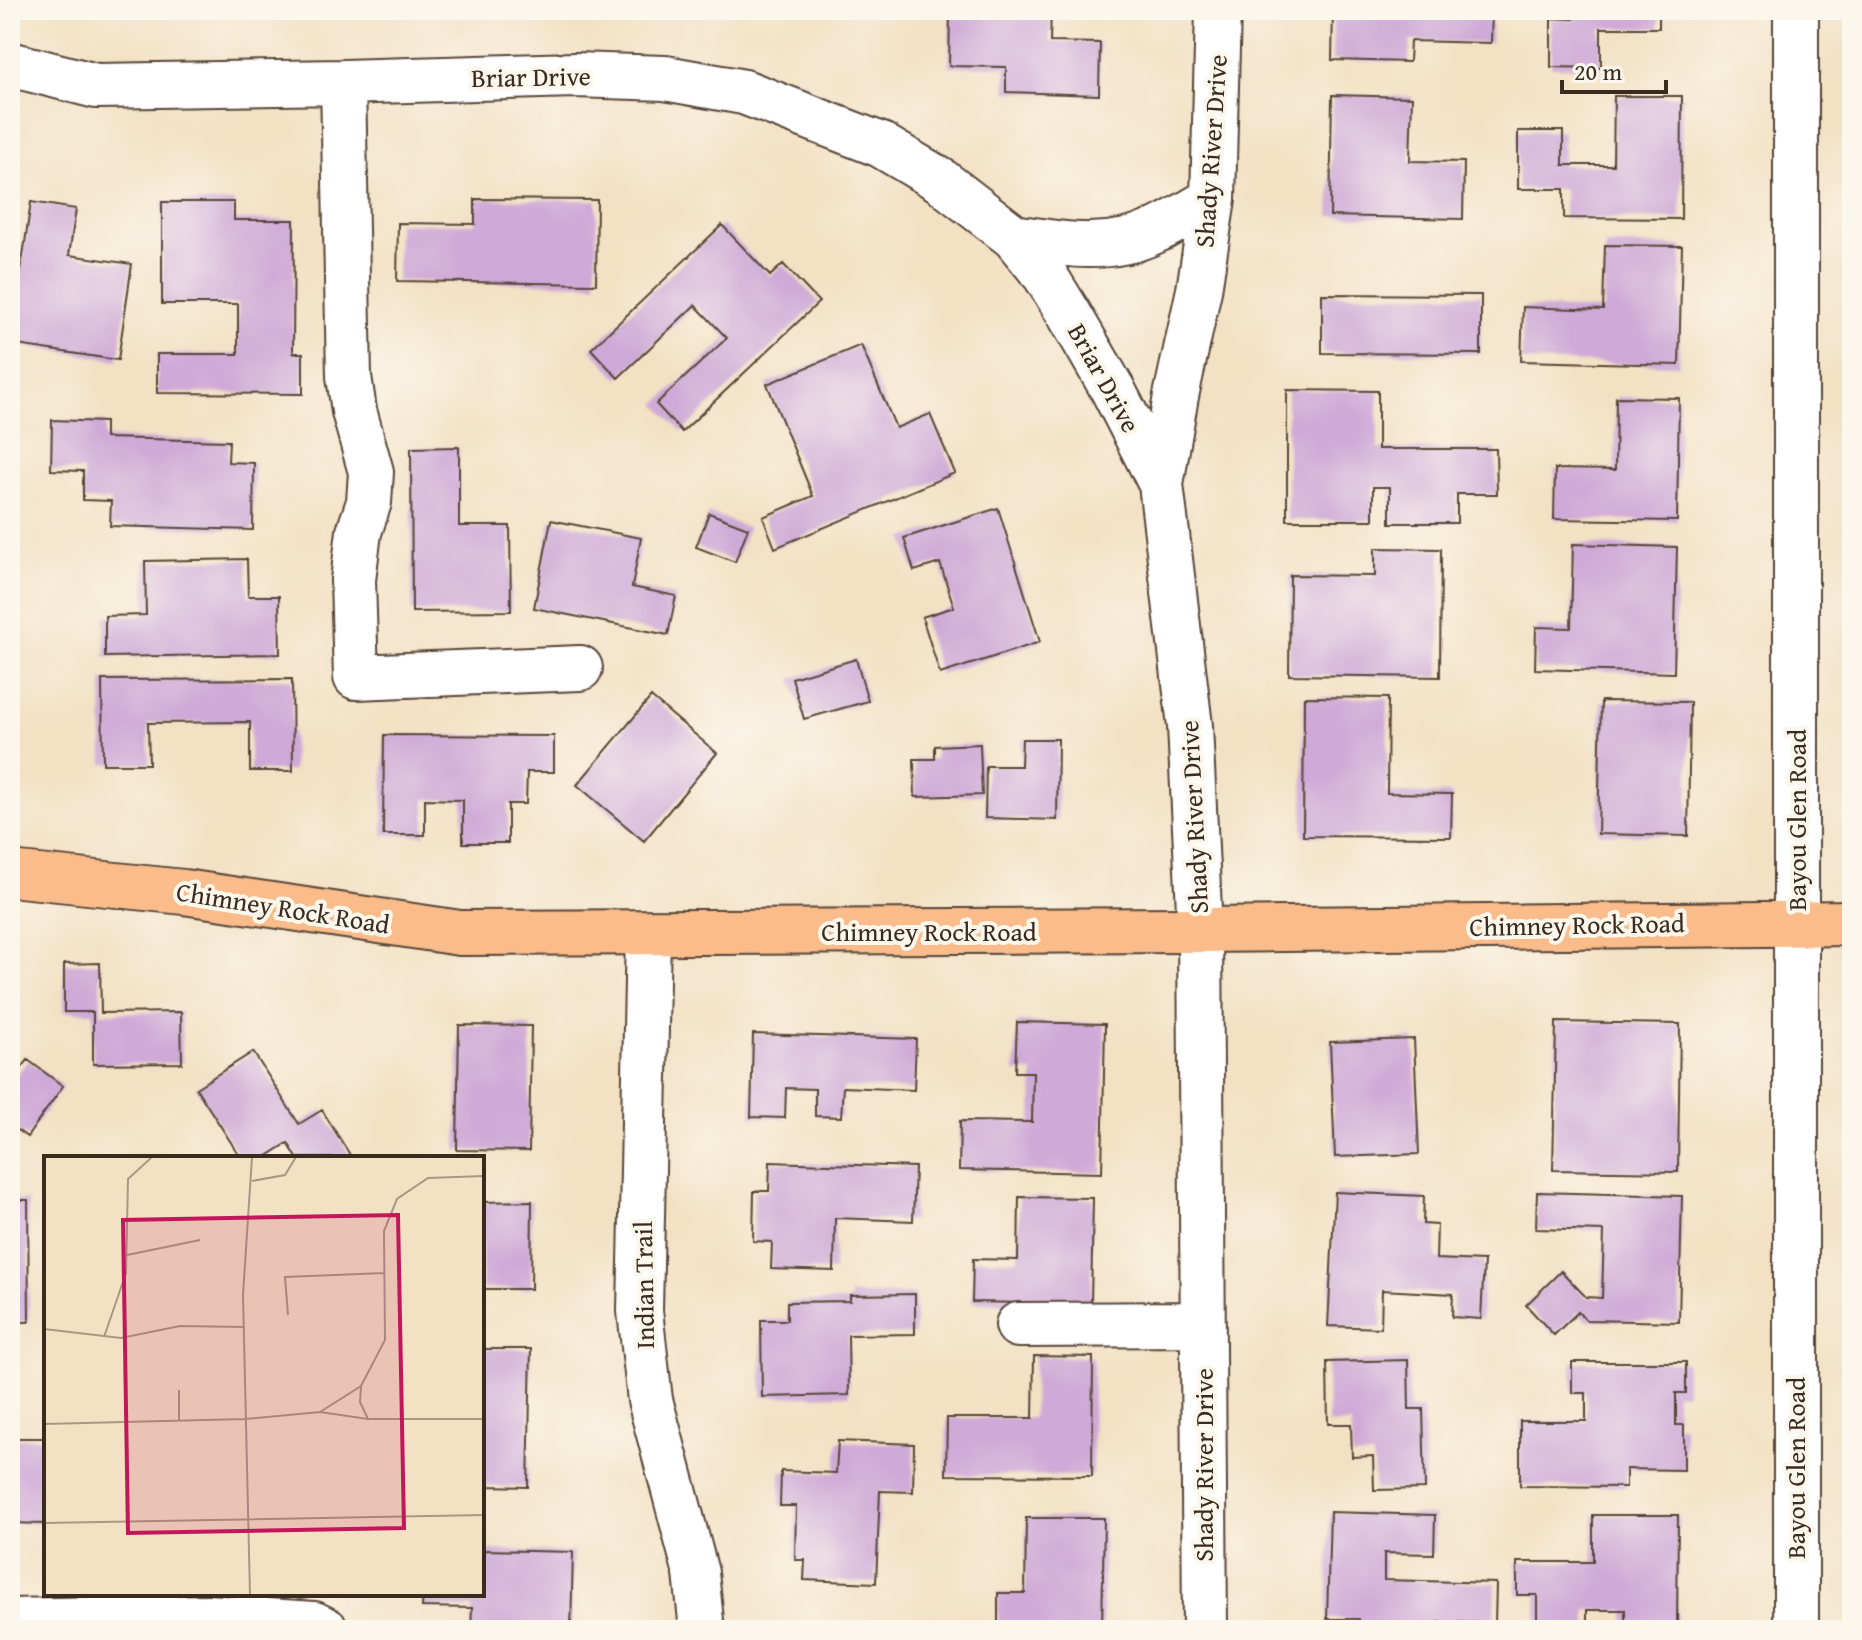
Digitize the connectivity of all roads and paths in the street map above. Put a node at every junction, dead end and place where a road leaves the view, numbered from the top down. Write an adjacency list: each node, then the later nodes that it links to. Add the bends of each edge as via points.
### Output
1 (1218, 10): 5 (street, Shady River Drive)
2 (1796, 10): 10 (street, Bayou Glen Road)
3 (10, 64): 4 (street, Briar Drive, via 96,86)
4 (343, 82): 6 (street, Briar Drive, via 575,75 665,78 744,92 881,145 940,180); 8 (street, via 349,376 371,472 353,580 356,677)
5 (1213, 199): 6 (street, Briar Drive, via 1151,234 1110,245 1072,246); 7 (street, Shady River Drive)
6 (1014, 237): 7 (street, Briar Drive, via 1076,325)
7 (1161, 484): 12 (street, Shady River Drive, via 1190,726)
8 (580, 668)
9 (10, 874): 13 (main road, Chimney Rock Road, via 184,892 460,933)
10 (1797, 923): 11 (main road, Chimney Rock Road); 12 (main road, Chimney Rock Road); 21 (street, Bayou Glen Road)
11 (1852, 923)
12 (1200, 930): 13 (main road, Chimney Rock Road); 14 (street, Shady River Drive)
13 (648, 934): 19 (street, Indian Trail, via 640,1311 650,1400 696,1573)
14 (1203, 1324): 15 (street); 20 (street, Shady River Drive)
15 (1018, 1325)
16 (204, 1606): 17 (street); 18 (street)
17 (10, 1621)
18 (326, 1630)
19 (702, 1630)
20 (1205, 1630)
21 (1796, 1630)

